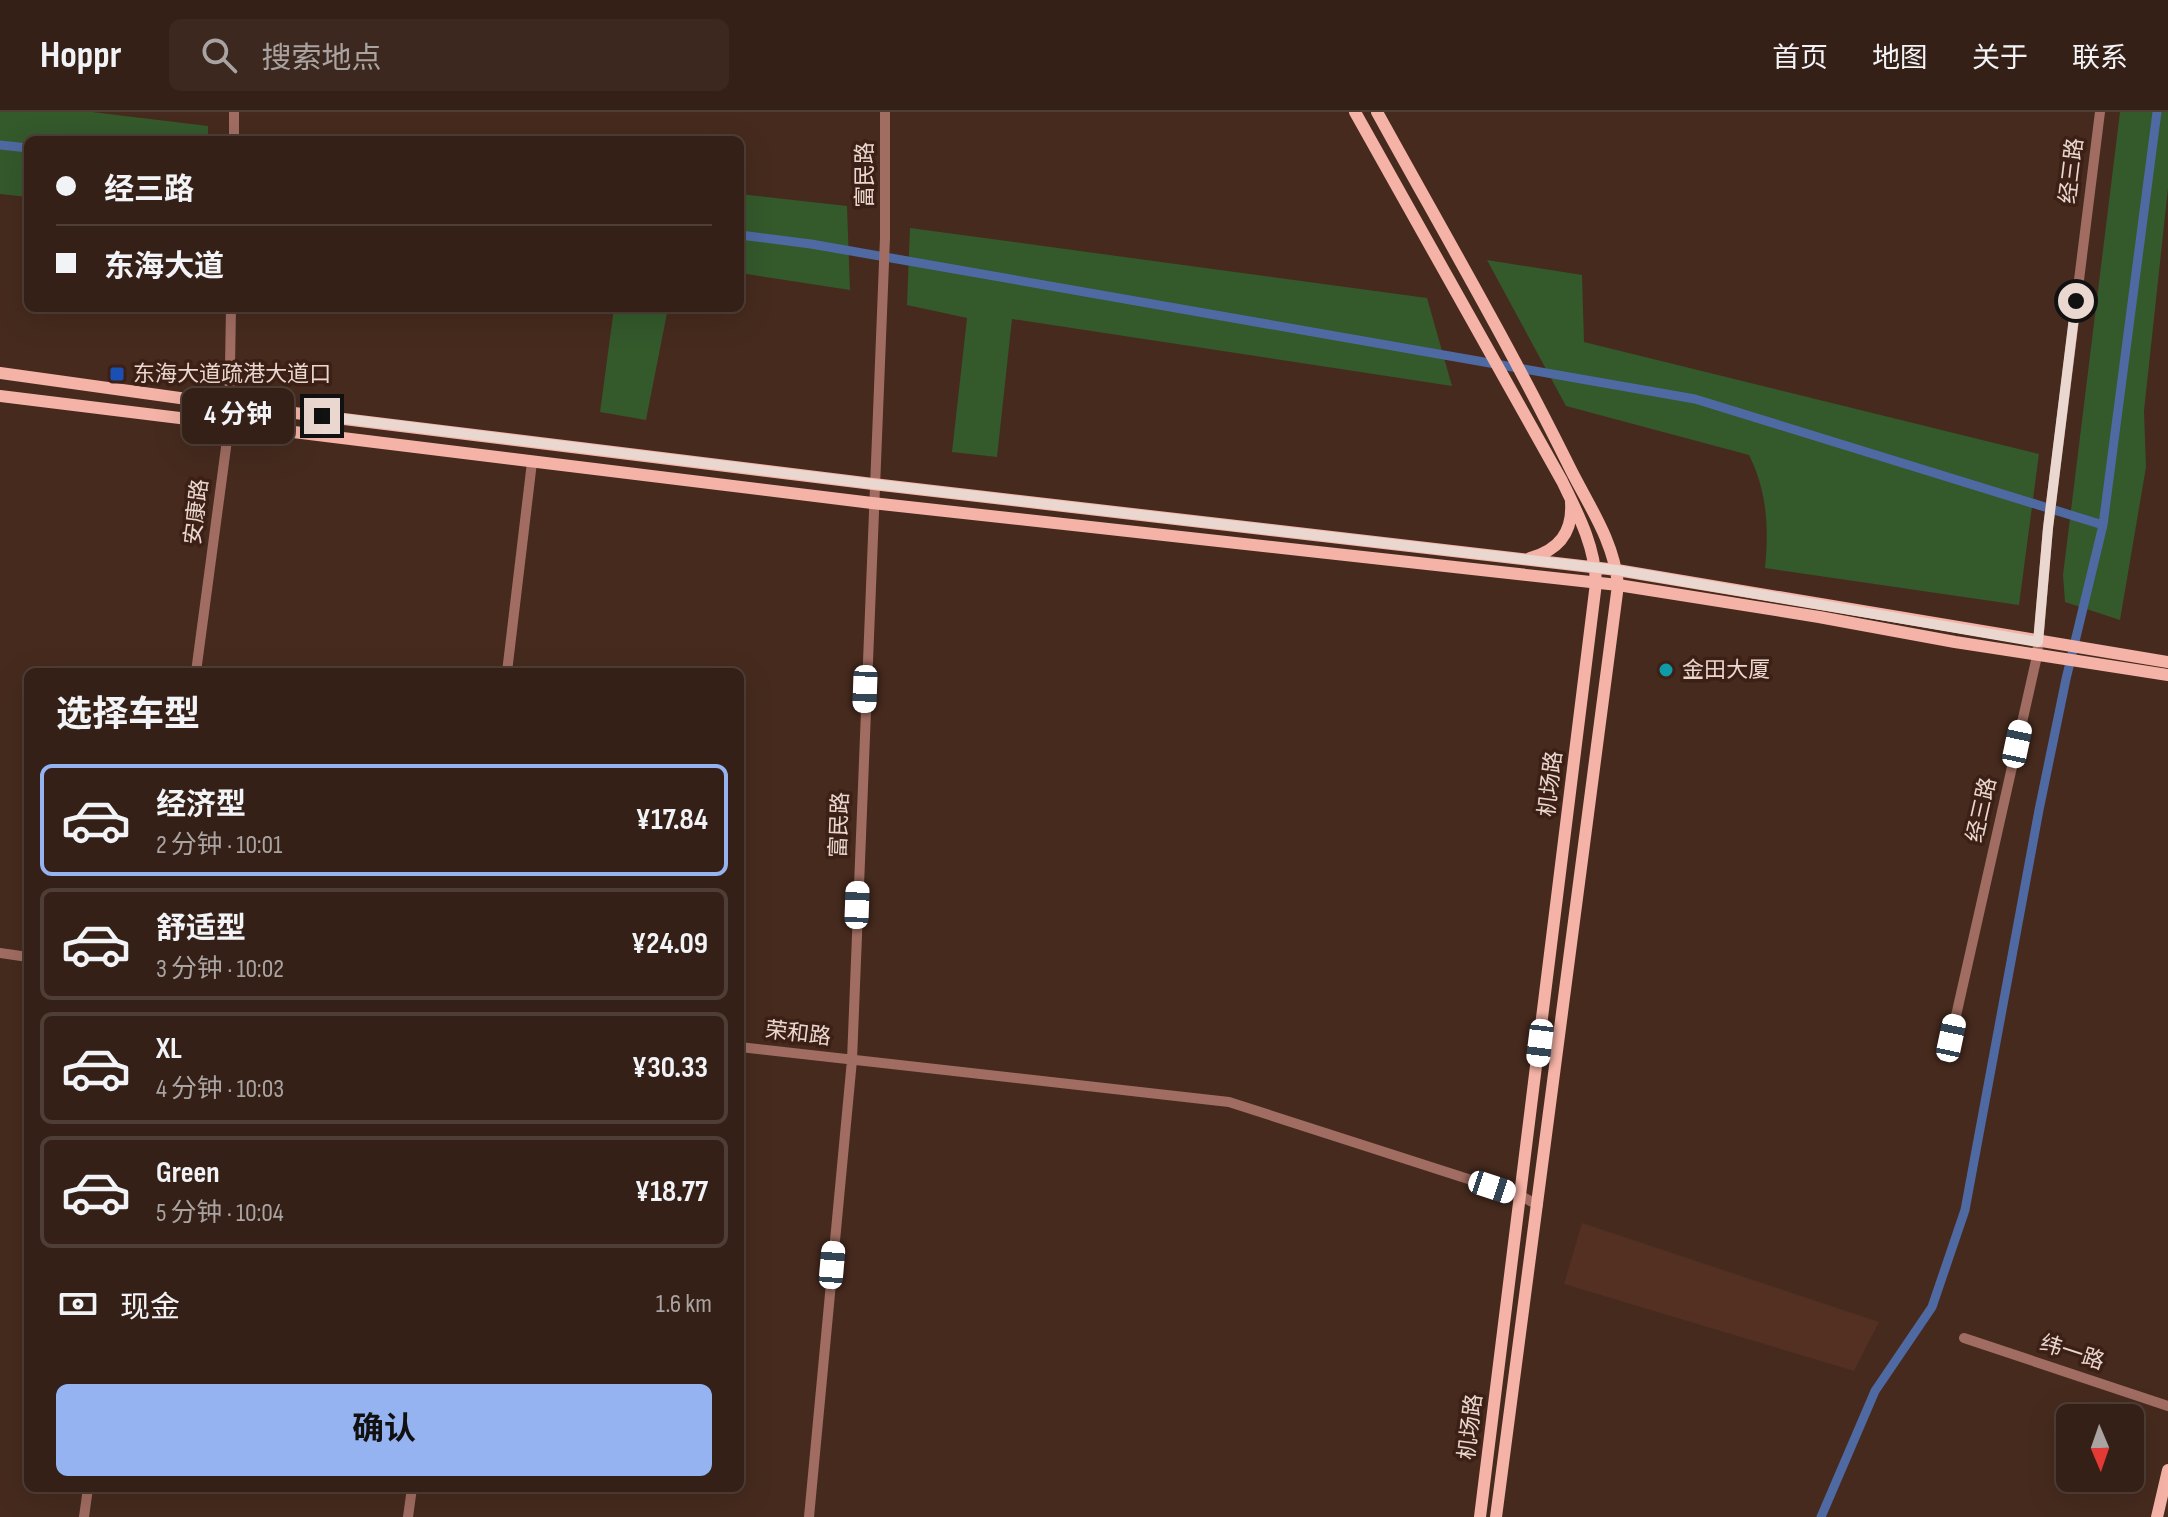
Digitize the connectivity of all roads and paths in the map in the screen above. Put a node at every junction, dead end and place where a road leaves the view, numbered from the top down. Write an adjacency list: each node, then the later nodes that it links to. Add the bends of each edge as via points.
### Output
1 (234, 112): 6 (street)
2 (885, 112): 13 (street, 富民路, via 885,238)
3 (1355, 112): 14 (main road, 机场路)
4 (1377, 112): 18 (main road, 机场路, via 1538,405 1607,537)
5 (2100, 112): 21 (street, 经三路, via 2048,528)
6 (234, 135)
7 (231, 312): 10 (street, 安康路)
8 (0, 373): 10 (main road)
9 (0, 396): 11 (main road)
10 (230, 405): 11 (street, 安康路); 13 (main road)
11 (229, 425): 12 (main road); 24 (street, 安康路)
12 (532, 462): 15 (main road); 25 (street)
13 (873, 484): 15 (street, 富民路); 16 (main road)
14 (1571, 499): 16 (main road, via 1564,539 1551,550); 17 (main road, 机场路, via 1587,533)
15 (872, 503): 19 (main road); 31 (street, 富民路)
16 (1521, 560): 17 (main road)
17 (1595, 569): 18 (main road); 19 (main road, 机场路)
18 (1617, 570): 20 (main road, 机场路); 21 (main road)
19 (1596, 583): 20 (main road); 32 (main road, 机场路)
20 (1618, 585): 21 (main road); 33 (main road, 机场路)
21 (2043, 650): 22 (main road); 29 (street, 经三路)
22 (2094, 657): 23 (main road); 26 (main road)
23 (2168, 662)
24 (197, 668)
25 (507, 668)
26 (2168, 675)
27 (0, 953): 28 (street)
28 (24, 956)
29 (1951, 1038)
30 (744, 1047): 31 (street, 荣和路)
31 (852, 1060): 32 (street, 荣和路, via 1229,1102); 41 (street, 富民路)
32 (1521, 1196): 33 (street, 荣和路); 42 (main road, 机场路)
33 (1538, 1205): 43 (main road, 机场路)
34 (1964, 1338): 35 (street, 纬一路)
35 (2168, 1406)
36 (2168, 1470): 44 (main road)
37 (87, 1492): 39 (street)
38 (411, 1492): 40 (street)
39 (84, 1517)
40 (408, 1517)
41 (809, 1517)
42 (1480, 1517)
43 (1496, 1517)
44 (2157, 1517)

